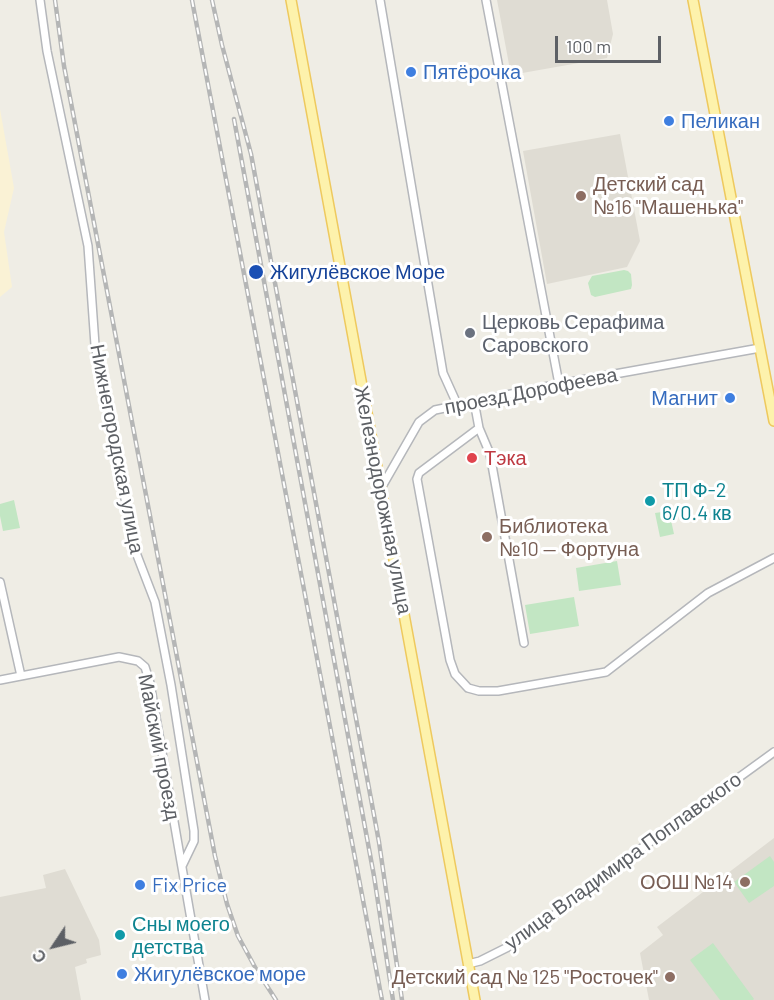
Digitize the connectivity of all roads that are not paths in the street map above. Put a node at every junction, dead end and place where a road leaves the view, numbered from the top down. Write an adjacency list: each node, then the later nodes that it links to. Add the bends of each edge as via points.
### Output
1 (40, 0): 19 (street, Нижнегородская улица, via 88,246 95,345 135,550 155,602 171,685 194,831 194,841)
2 (291, 0): 12 (main road, Железнодорожная улица)
3 (380, 0): 9 (street, via 443,374)
4 (486, 0): 7 (street)
5 (693, 0): 6 (main road)
6 (760, 348): 7 (street, проезд Дорофеева); 10 (main road)
7 (559, 384): 8 (street, проезд Дорофеева)
8 (474, 400): 9 (street, проезд Дорофеева); 11 (street)
9 (457, 404): 12 (street, проезд Дорофеева, via 435,410 419,422)
10 (774, 421)
11 (479, 428): 13 (street, via 419,473 417,479 450,660 455,674 468,688 498,691 606,672 708,593); 15 (street, via 490,454)
12 (380, 490): 20 (main road, Железнодорожная улица)
13 (774, 558)
14 (0, 582): 16 (street)
15 (524, 643)
16 (21, 676): 17 (street, Майский проезд); 19 (street, Майский проезд, via 119,657 138,661 145,667)
17 (0, 680)
18 (774, 752): 20 (street, улица Владимира Поплавского, via 508,947)
19 (182, 866): 21 (street)
20 (468, 964): 22 (main road, Железнодорожная улица)
21 (204, 998)
22 (475, 1000)

